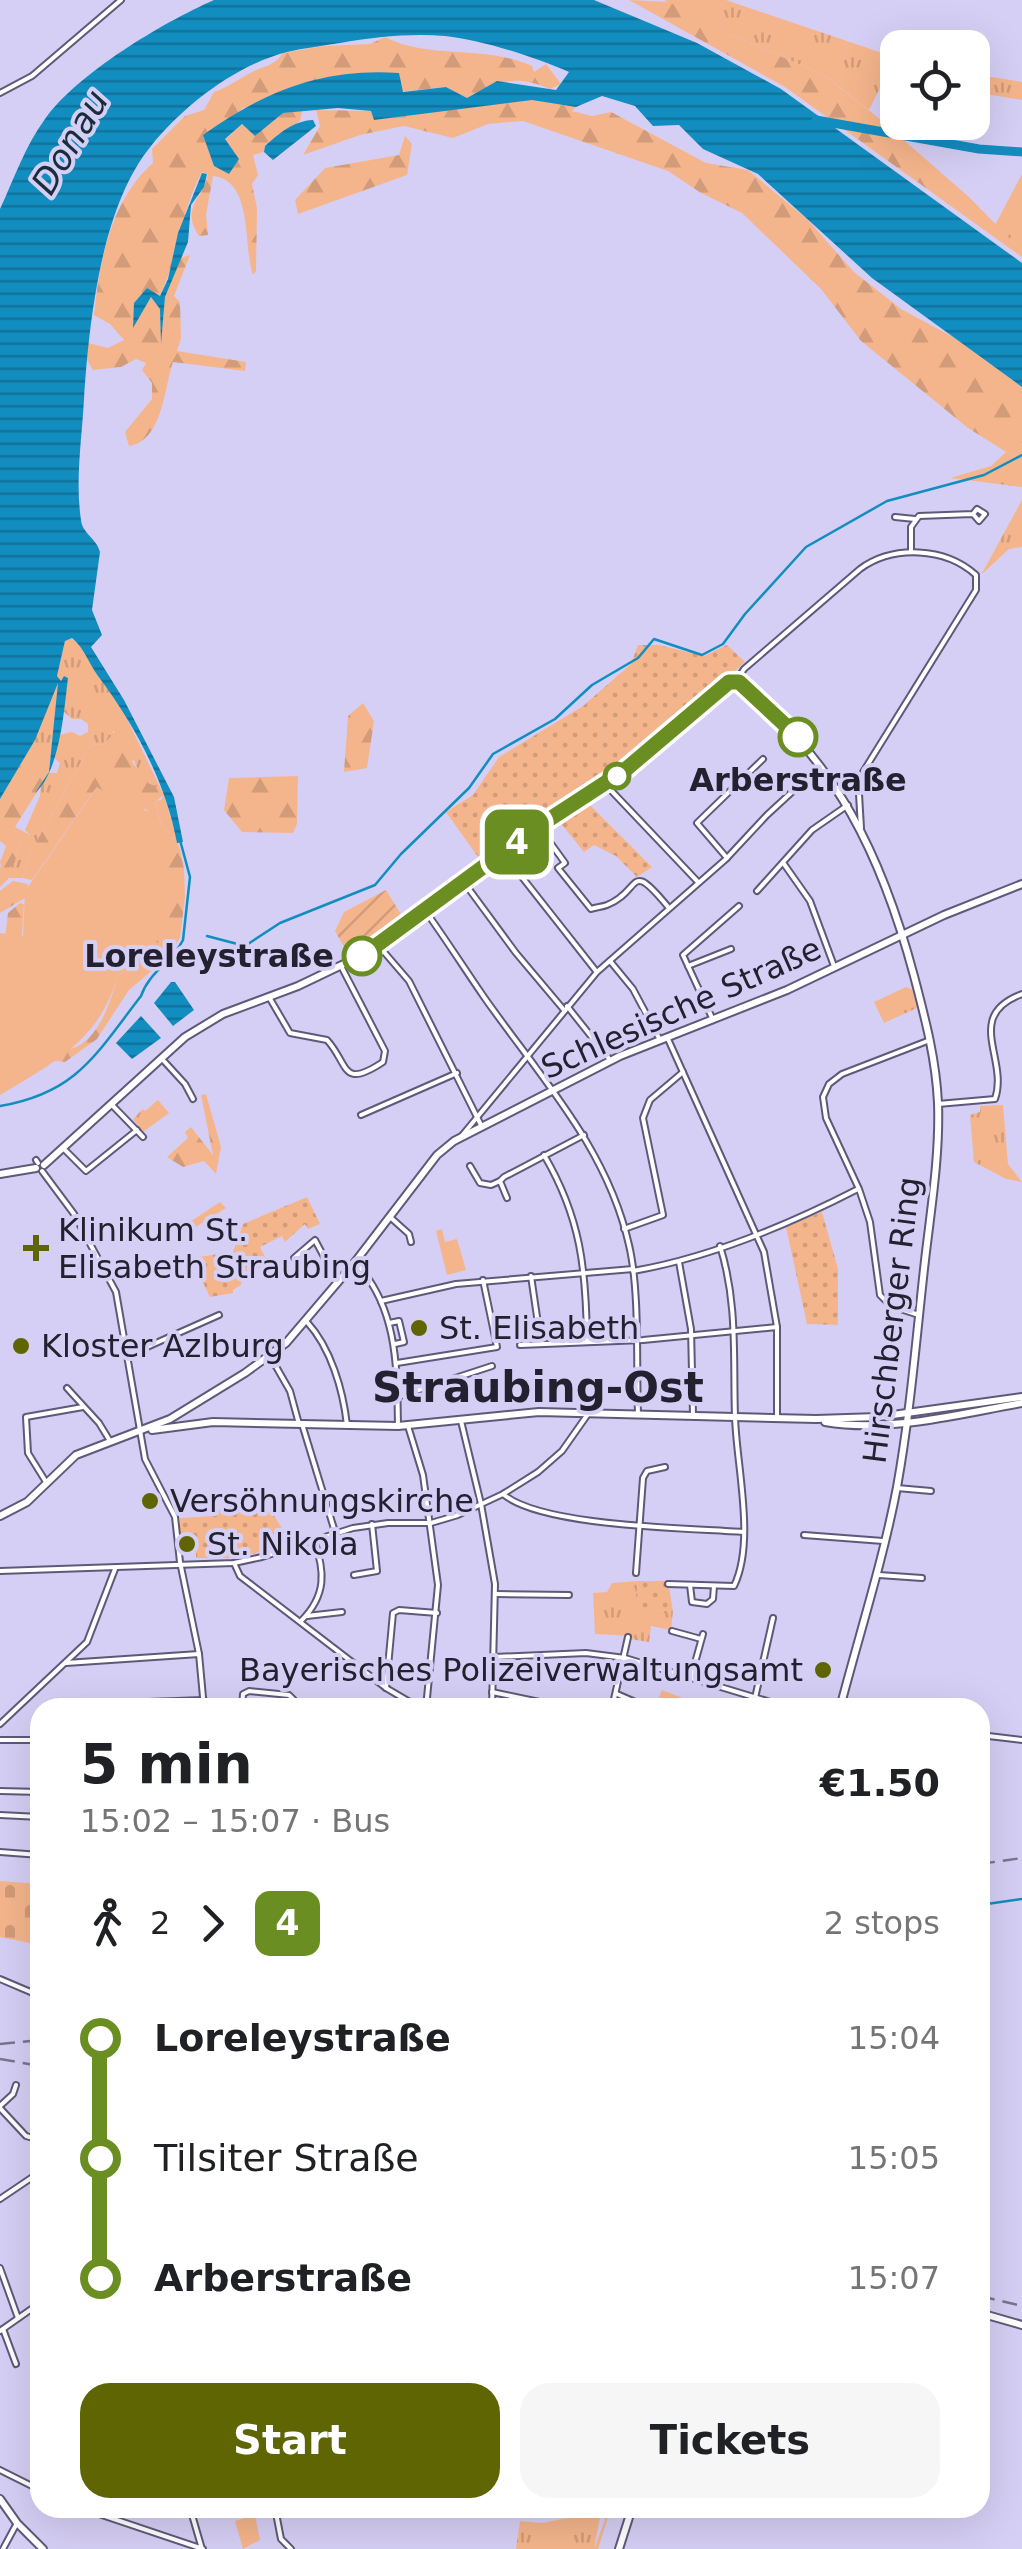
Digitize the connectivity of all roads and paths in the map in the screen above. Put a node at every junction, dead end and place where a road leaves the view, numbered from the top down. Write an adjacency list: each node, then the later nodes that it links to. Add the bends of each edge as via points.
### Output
1 (121, 0): 2 (street, via 25,82)
2 (0, 93)
3 (973, 514): 5 (street)
4 (895, 517): 5 (street)
5 (914, 519): 6 (street)
6 (912, 552): 7 (street, via 869,563); 10 (street, via 970,570 978,579 976,590)
7 (736, 680): 9 (street); 11 (street)
8 (764, 759): 17 (street, via 696,823)
9 (821, 766): 12 (street); 17 (street)
10 (861, 779): 12 (street); 15 (street)
11 (605, 784): 14 (street); 20 (street)
12 (838, 788): 13 (street)
13 (848, 806): 15 (street); 18 (street, via 812,830)
14 (539, 826): 16 (street); 25 (street, via 565,863 558,868 590,909 608,906 640,881)
15 (861, 828): 26 (street)
16 (502, 853): 19 (street); 33 (street)
17 (727, 858): 20 (street)
18 (784, 864): 22 (street); 32 (street, via 810,901)
19 (463, 881): 24 (street); 36 (street)
20 (698, 883): 25 (street)
21 (1022, 884): 26 (street, Schlesische Straße)
22 (756, 891)
23 (739, 906): 31 (street, via 683,955)
24 (424, 908): 27 (street); 40 (street)
25 (669, 908): 29 (street)
26 (903, 935): 32 (street, Schlesische Straße); 39 (street, Hirschberger Ring)
27 (378, 945): 30 (street); 44 (street, via 408,981)
28 (731, 949): 31 (street)
29 (610, 960): 33 (street); 38 (street)
30 (341, 966): 35 (street); 35 (street, via 386,1050 383,1062 362,1074 344,1070 327,1040 290,1033)
31 (688, 966): 37 (street)
32 (836, 969): 37 (street, Schlesische Straße)
33 (597, 972): 36 (street)
34 (1022, 994): 48 (street, via 1002,1004 991,1023 995,1099)
35 (269, 998): 41 (street, via 213,1020)
36 (565, 1008): 40 (street); 42 (street)
37 (713, 1020): 38 (street, Schlesische Straße)
38 (663, 1038): 42 (street, Schlesische Straße); 43 (street)
39 (930, 1040): 48 (street, Hirschberger Ring); 62 (street, via 842,1074 824,1090 826,1118)
40 (528, 1055): 45 (street); 50 (street)
41 (160, 1057): 46 (street); 47 (street)
42 (610, 1060): 45 (street, Schlesische Straße)
43 (683, 1072): 65 (street, via 650,1100 643,1118 663,1215); 66 (street)
44 (458, 1073): 49 (street); 50 (street)
45 (552, 1090): 51 (street, Schlesische Straße); 53 (street)
46 (193, 1099)
47 (111, 1104): 52 (street); 56 (street)
48 (938, 1104): 78 (street, Hirschberger Ring)
49 (361, 1115)
50 (476, 1115): 51 (street); 55 (street)
51 (482, 1127): 55 (street, Schlesische Straße)
52 (137, 1130): 54 (street); 56 (street, via 86,1171)
53 (584, 1135): 57 (street); 65 (street)
54 (143, 1137)
55 (460, 1138): 64 (street, Schlesische Straße, via 437,1156)
56 (64, 1149): 58 (street)
57 (544, 1156): 61 (street); 73 (street, via 573,1216)
58 (38, 1165): 60 (street); 90 (street, via 112,1282)
59 (470, 1166): 61 (street, via 480,1183)
60 (0, 1174)
61 (500, 1181): 63 (street)
62 (859, 1189): 66 (street); 78 (street, via 880,1295)
63 (507, 1198)
64 (390, 1217): 67 (street); 70 (street, Schlesische Straße)
65 (624, 1229): 72 (street)
66 (758, 1232): 68 (street); 82 (street)
67 (411, 1242)
68 (720, 1246): 71 (street); 83 (street)
69 (294, 1258): 76 (street, via 314,1240)
70 (355, 1262): 76 (street, Schlesische Straße); 77 (street)
71 (678, 1262): 72 (street); 84 (street)
72 (633, 1270): 73 (street); 86 (street)
73 (584, 1271): 74 (street); 85 (street)
74 (530, 1276): 75 (street); 88 (street)
75 (483, 1280): 77 (street); 92 (street, via 497,1347)
76 (338, 1283): 80 (street, Schlesische Straße)
77 (381, 1301): 81 (street)
78 (919, 1314): 104 (street, Hirschberger Ring)
79 (219, 1316): 90 (street)
80 (306, 1322): 91 (street, Schlesische Straße); 108 (street, via 324,1346)
81 (390, 1323): 87 (street); 87 (street, via 399,1321 404,1342)
82 (777, 1327): 83 (street); 103 (street)
83 (735, 1332): 84 (street); 102 (street)
84 (692, 1336): 86 (street); 101 (street)
85 (587, 1340): 86 (street); 88 (street)
86 (635, 1340): 100 (street)
87 (394, 1344): 92 (street)
88 (541, 1344): 89 (street)
89 (520, 1345)
90 (129, 1355): 111 (street)
91 (270, 1356): 98 (street, Schlesische Straße); 107 (street)
92 (397, 1363): 95 (street)
93 (492, 1366): 95 (street)
94 (67, 1388): 97 (street)
95 (397, 1397): 109 (street)
96 (1022, 1400): 104 (street)
97 (83, 1407): 112 (street); 114 (street, via 26,1417 28,1454)
98 (188, 1408): 106 (street, via 199,1420); 111 (street, Schlesische Straße)
99 (589, 1412): 100 (street); 105 (street); 117 (street, via 562,1451)
100 (638, 1413): 101 (street)
101 (693, 1415): 102 (street)
102 (735, 1416): 103 (street); 124 (street)
103 (777, 1418): 104 (street)
104 (906, 1418): 115 (street, Hirschberger Ring)
105 (460, 1420): 110 (street); 118 (street)
106 (213, 1422): 107 (street); 111 (street)
107 (300, 1424): 108 (street); 123 (street)
108 (347, 1426): 109 (street)
109 (398, 1426): 110 (street)
110 (407, 1426): 120 (street)
111 (141, 1431): 112 (street); 128 (street, via 145,1460 174,1517)
112 (110, 1442): 114 (street, via 76,1455)
113 (666, 1468): 122 (street, via 644,1474)
114 (46, 1482): 119 (street)
115 (896, 1488): 116 (street); 127 (street, Hirschberger Ring)
116 (931, 1491)
117 (503, 1494): 118 (street); 122 (street, via 577,1518)
118 (482, 1504): 120 (street); 139 (street)
119 (0, 1516)
120 (431, 1523): 121 (street); 142 (street)
121 (372, 1524): 123 (street); 134 (street, via 376,1571)
122 (640, 1525): 124 (street); 132 (street)
123 (335, 1532): 126 (street)
124 (743, 1532): 138 (street, via 736,1583)
125 (804, 1535): 127 (street)
126 (314, 1540): 129 (street); 143 (street, via 323,1582)
127 (883, 1541): 133 (street, Hirschberger Ring)
128 (180, 1562): 129 (street); 130 (street); 148 (street)
129 (234, 1563): 145 (street, via 240,1576)
130 (115, 1569): 131 (street); 151 (street, via 92,1634)
131 (0, 1571)
132 (636, 1573)
133 (875, 1573): 135 (street); 166 (street, Hirschberger Ring)
134 (354, 1575)
135 (922, 1578)
136 (668, 1584): 137 (street)
137 (690, 1585): 138 (street); 138 (street, via 692,1602 707,1604)
138 (714, 1586)
139 (496, 1594): 140 (street); 149 (street)
140 (570, 1595)
141 (342, 1612): 143 (street)
142 (437, 1613): 153 (street, via 393,1613); 160 (street)
143 (307, 1616): 145 (street)
144 (773, 1618): 165 (street)
145 (301, 1621): 153 (street)
146 (672, 1631): 152 (street, via 702,1637)
147 (628, 1636): 150 (street)
148 (199, 1654): 151 (street); 156 (street)
149 (494, 1657): 150 (street); 154 (street)
150 (625, 1658): 152 (street); 155 (street)
151 (66, 1663): 167 (street)
152 (691, 1677): 165 (street)
153 (386, 1688): 159 (street)
154 (492, 1692): 161 (street); 162 (street)
155 (616, 1694): 163 (street); 164 (street)
156 (203, 1698)
157 (243, 1698): 158 (street, via 250,1692)
158 (292, 1698)
159 (404, 1698)
160 (424, 1698)
161 (492, 1698)
162 (520, 1698)
163 (615, 1698)
164 (626, 1698)
165 (755, 1698)
166 (843, 1698)
167 (0, 1724)
168 (990, 1736): 171 (street)
169 (0, 1740): 170 (street)
170 (30, 1740)
171 (1022, 1740)
172 (0, 1791): 173 (street)
173 (30, 1792)
174 (0, 1815): 175 (street)
175 (30, 1816)
176 (0, 1852): 177 (street)
177 (30, 1854)
178 (0, 1980): 179 (street)
179 (30, 1992)
180 (16, 2084): 181 (street)
181 (0, 2107): 182 (street)
182 (30, 2136)
183 (30, 2179): 184 (street)
184 (0, 2199)
185 (0, 2268): 188 (street)
186 (30, 2310): 188 (street)
187 (990, 2316): 189 (street)
188 (18, 2318): 190 (street)
189 (1022, 2324)
190 (2, 2330): 191 (street)
191 (16, 2364)
192 (0, 2470): 193 (street)
193 (30, 2485)
194 (0, 2499): 199 (street)
195 (111, 2518): 202 (street)
196 (193, 2518): 202 (street)
197 (277, 2518): 203 (street, via 280,2539)
198 (629, 2518): 204 (street)
199 (17, 2522): 200 (street); 201 (street)
200 (3, 2549)
201 (43, 2549)
202 (202, 2549)
203 (290, 2549)
204 (619, 2549)

